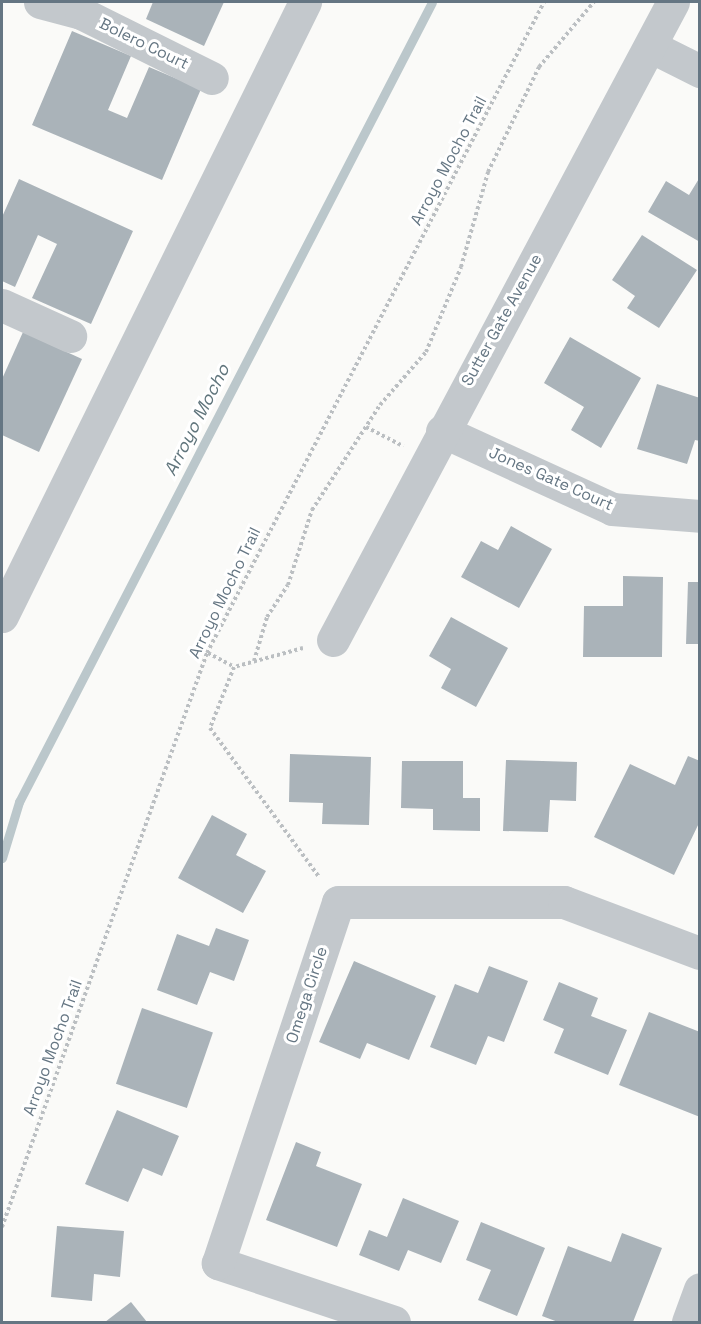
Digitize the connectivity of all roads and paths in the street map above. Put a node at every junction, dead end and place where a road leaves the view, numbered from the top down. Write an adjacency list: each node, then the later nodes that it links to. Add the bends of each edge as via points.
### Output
1 (40, 2): 8 (street, Bolero Court, via 81,13)
2 (305, 2): 14 (street)
3 (544, 2): 16 (path, Arroyo Mocho Trail)
4 (594, 2): 11 (path, via 539,67 488,172 462,267 426,352)
5 (673, 2): 6 (street, Sutter Gate Avenue)
6 (652, 47): 7 (street); 12 (street, Sutter Gate Avenue)
7 (699, 71)
8 (212, 78)
9 (2, 305): 10 (street)
10 (70, 336)
11 (366, 426): 12 (path); 17 (path, via 312,510 288,585 267,617)
12 (434, 445): 13 (street, Jones Gate Court, via 612,509); 15 (street, Sutter Gate Avenue)
13 (699, 516)
14 (2, 616)
15 (333, 640): 17 (path)
16 (207, 653): 18 (path); 21 (path, Arroyo Mocho Trail)
17 (254, 661): 18 (path)
18 (234, 667): 19 (path, via 210,728)
19 (338, 902): 20 (street, via 564,902); 23 (street, Omega Circle, via 218,1263)
20 (699, 953)
21 (2, 1227)
22 (699, 1289): 24 (street)
23 (394, 1323)
24 (688, 1323)

